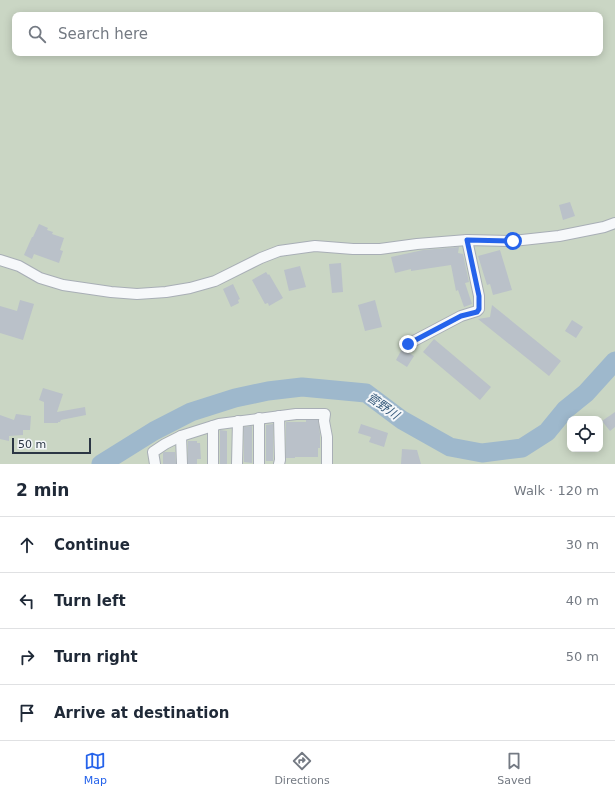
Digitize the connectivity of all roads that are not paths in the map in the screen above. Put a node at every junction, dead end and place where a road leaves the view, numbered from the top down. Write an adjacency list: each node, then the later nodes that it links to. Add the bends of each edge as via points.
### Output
1 (615, 223): 2 (street, via 552,237 513,241)
2 (467, 240): 3 (street, via 380,249 315,246 280,251 215,281 166,292 137,294 63,285); 4 (street, via 479,296 479,309)
3 (0, 260)
4 (408, 344)
5 (279, 416): 6 (street); 15 (street); 16 (street, via 325,414)
6 (259, 418): 7 (street); 14 (street)
7 (238, 421): 8 (street); 13 (street)
8 (213, 426): 9 (street); 12 (street)
9 (181, 436): 10 (street, via 153,452); 11 (street)
10 (155, 464)
11 (182, 464)
12 (213, 464)
13 (237, 464)
14 (258, 464)
15 (279, 464)
16 (327, 464)

